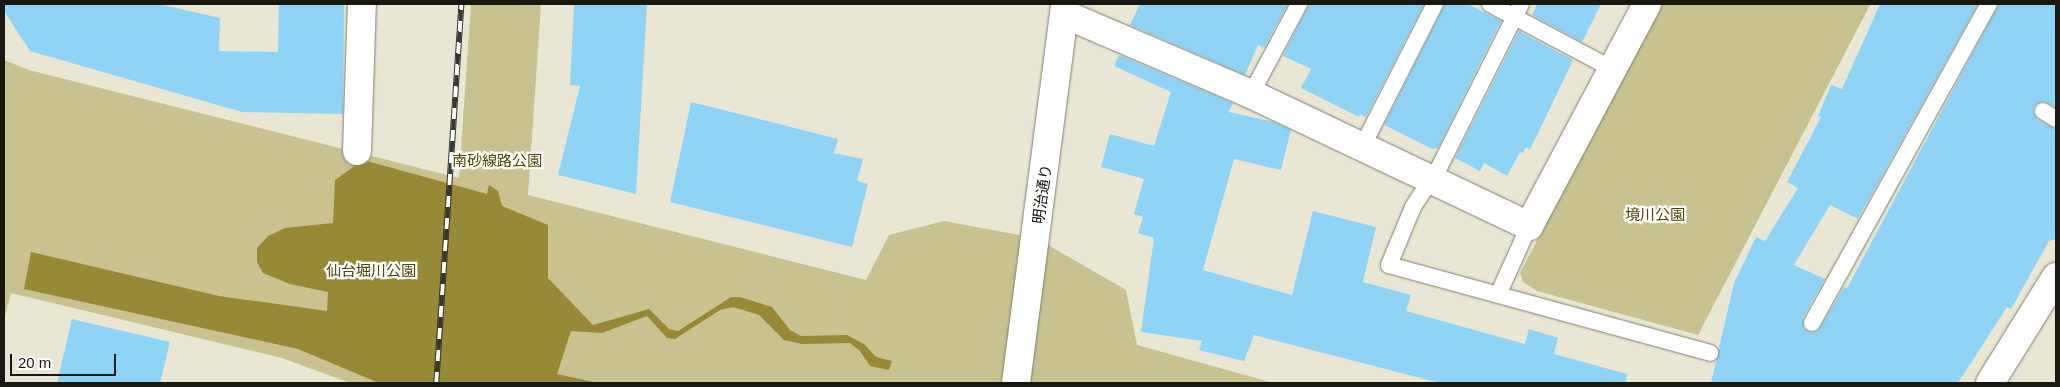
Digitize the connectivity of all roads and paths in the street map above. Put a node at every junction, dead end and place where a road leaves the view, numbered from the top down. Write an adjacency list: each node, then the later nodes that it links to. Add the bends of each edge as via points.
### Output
1 (362, 4): 12 (street)
2 (1299, 4): 10 (lane)
3 (1435, 4): 11 (lane)
4 (1490, 4): 8 (lane)
5 (1647, 4): 9 (street)
6 (1989, 4): 17 (lane)
7 (1064, 9): 10 (street); 19 (street, 明治通り)
8 (1518, 10): 9 (lane); 13 (lane)
9 (1612, 69): 14 (street)
10 (1252, 94): 11 (street)
11 (1362, 147): 13 (street)
12 (357, 151)
13 (1433, 180): 14 (street); 16 (lane, via 1414,207 1389,265)
14 (1530, 226): 16 (lane)
15 (2056, 276): 20 (street)
16 (1498, 295): 18 (lane)
17 (1812, 323)
18 (1710, 353)
19 (1016, 383)
20 (1990, 383)

